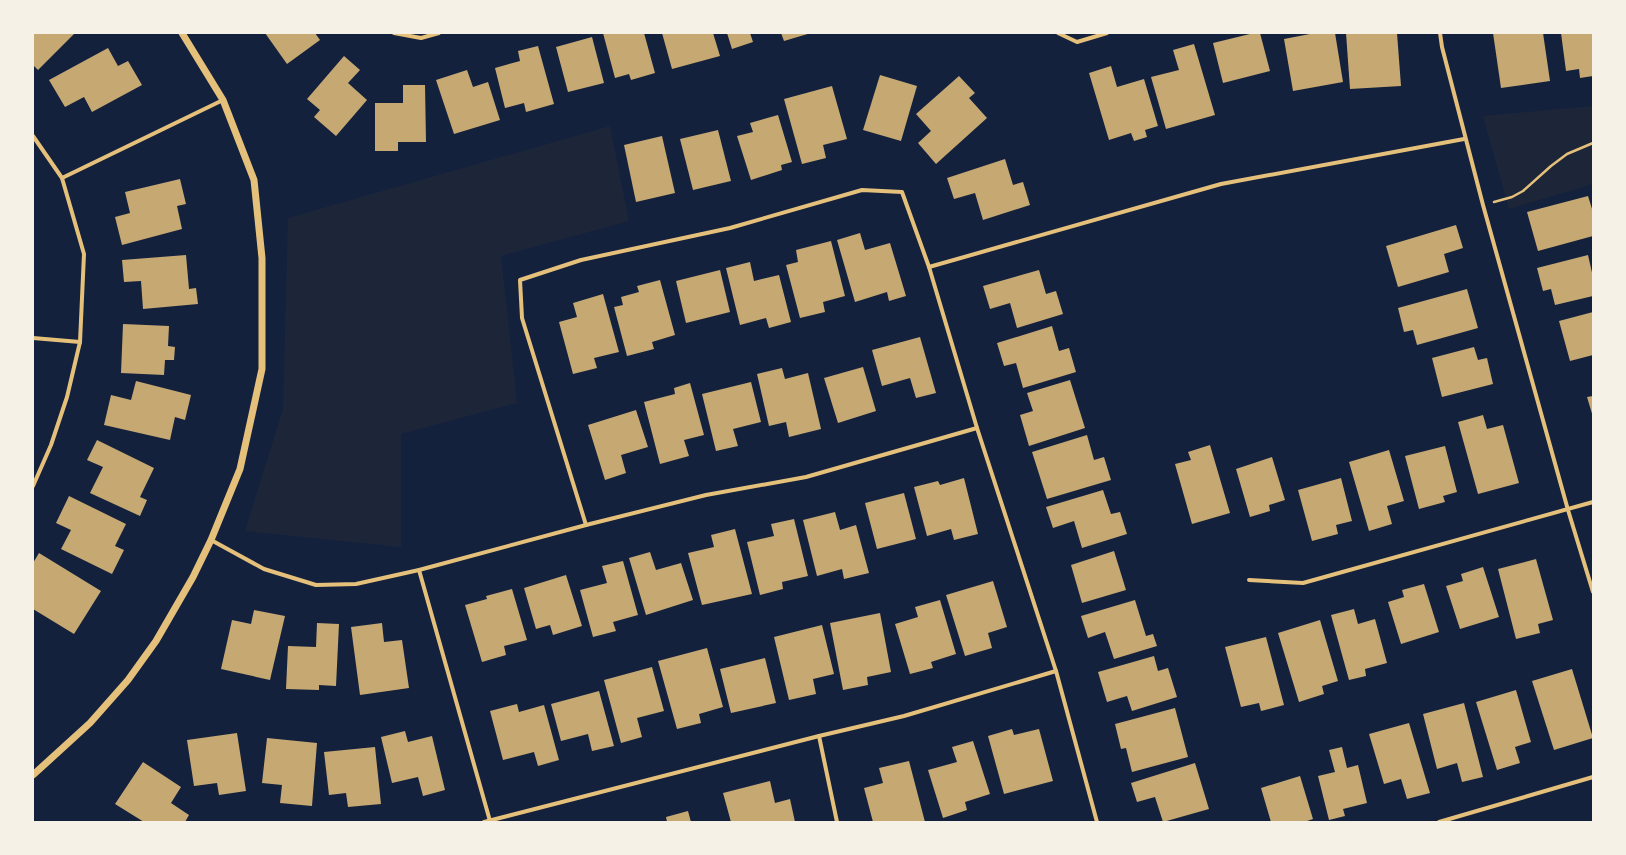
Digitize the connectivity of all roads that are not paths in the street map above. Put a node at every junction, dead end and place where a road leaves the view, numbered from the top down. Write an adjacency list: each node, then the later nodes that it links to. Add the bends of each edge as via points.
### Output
1 (182, 33): 7 (street)
2 (395, 33): 3 (street, via 421,38)
3 (439, 33)
4 (1058, 33): 5 (street, via 1077,42)
5 (1107, 33)
6 (1440, 33): 9 (street)
7 (223, 100): 10 (street); 19 (street, via 254,180 262,258 262,369 240,469)
8 (33, 136): 10 (street)
9 (1464, 139): 11 (street, via 1221,184); 17 (street)
10 (62, 178): 13 (street, via 84,254)
11 (929, 267): 14 (street); 18 (street, via 902,192 862,190 730,228 581,260 520,280 522,318)
12 (33, 338): 13 (street)
13 (80, 342): 15 (street, via 67,397 51,445)
14 (977, 428): 18 (street, via 806,477 706,495); 23 (street)
15 (33, 486)
16 (1593, 502): 17 (street)
17 (1568, 510): 21 (street, via 1304,583); 22 (street)
18 (586, 525): 20 (street)
19 (211, 540): 20 (street, via 264,569 316,585 356,584); 25 (street, via 156,641 128,680 90,723)
20 (419, 570): 27 (street)
21 (1249, 580)
22 (1593, 592)
23 (1056, 671): 24 (street, via 904,716); 30 (street)
24 (819, 736): 27 (street); 29 (street)
25 (33, 775)
26 (1593, 777): 31 (street)
27 (490, 820): 28 (street)
28 (484, 822)
29 (837, 822)
30 (1097, 822)
31 (1439, 822)

